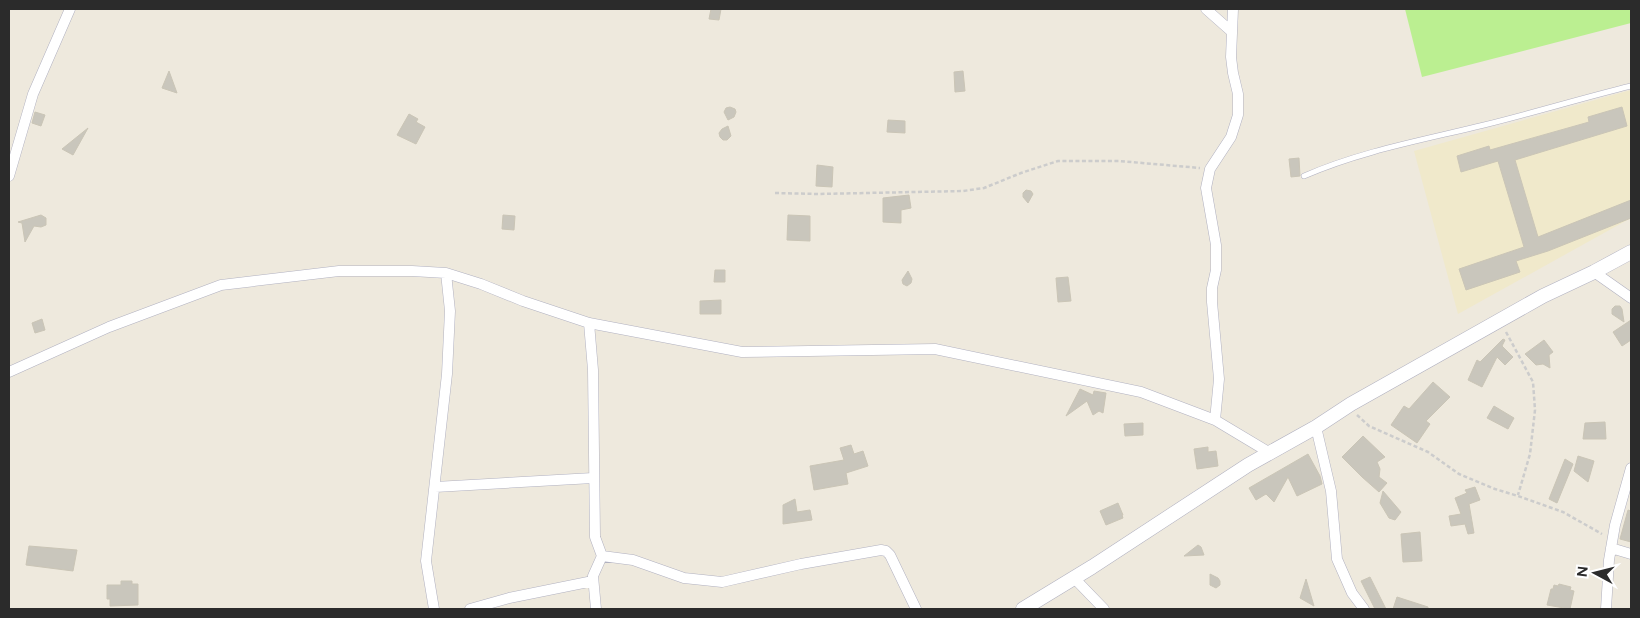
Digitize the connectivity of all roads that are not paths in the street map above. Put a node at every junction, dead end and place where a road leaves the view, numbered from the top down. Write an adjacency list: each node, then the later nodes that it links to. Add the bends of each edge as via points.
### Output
1 (70, 9): 6 (street, via 33,94)
2 (1206, 9): 4 (street)
3 (1233, 9): 4 (street)
4 (1232, 32): 14 (street, via 1232,73 1238,94 1238,116 1231,137 1210,169 1206,188 1216,246 1212,288 1219,379)
5 (1631, 86): 7 (lane, via 1367,153)
6 (9, 176)
7 (1304, 176)
8 (1631, 252): 9 (street)
9 (1594, 272): 11 (street); 15 (street, via 1543,296)
10 (446, 273): 12 (street); 13 (street, via 339,271 221,285 109,327); 19 (street, via 450,311 447,374)
11 (1631, 298)
12 (589, 323): 14 (street, via 742,352 934,349 1141,392); 18 (street, via 593,370)
13 (9, 372)
14 (1216, 420): 16 (street)
15 (1316, 427): 16 (street); 31 (street, via 1331,491 1337,559)
16 (1270, 453): 23 (street)
17 (1631, 468): 20 (street)
18 (593, 478): 19 (street); 22 (street, via 595,538)
19 (435, 487): 25 (street, via 426,561)
20 (1611, 544): 21 (street); 32 (street)
21 (1631, 554)
22 (602, 556): 24 (street); 28 (street, via 633,560 684,578 722,582 881,550 890,555)
23 (1074, 578): 29 (street); 30 (street)
24 (593, 581): 26 (street); 27 (street)
25 (434, 609)
26 (470, 609)
27 (596, 609)
28 (916, 609)
29 (1023, 609)
30 (1104, 609)
31 (1361, 609)
32 (1606, 609)

